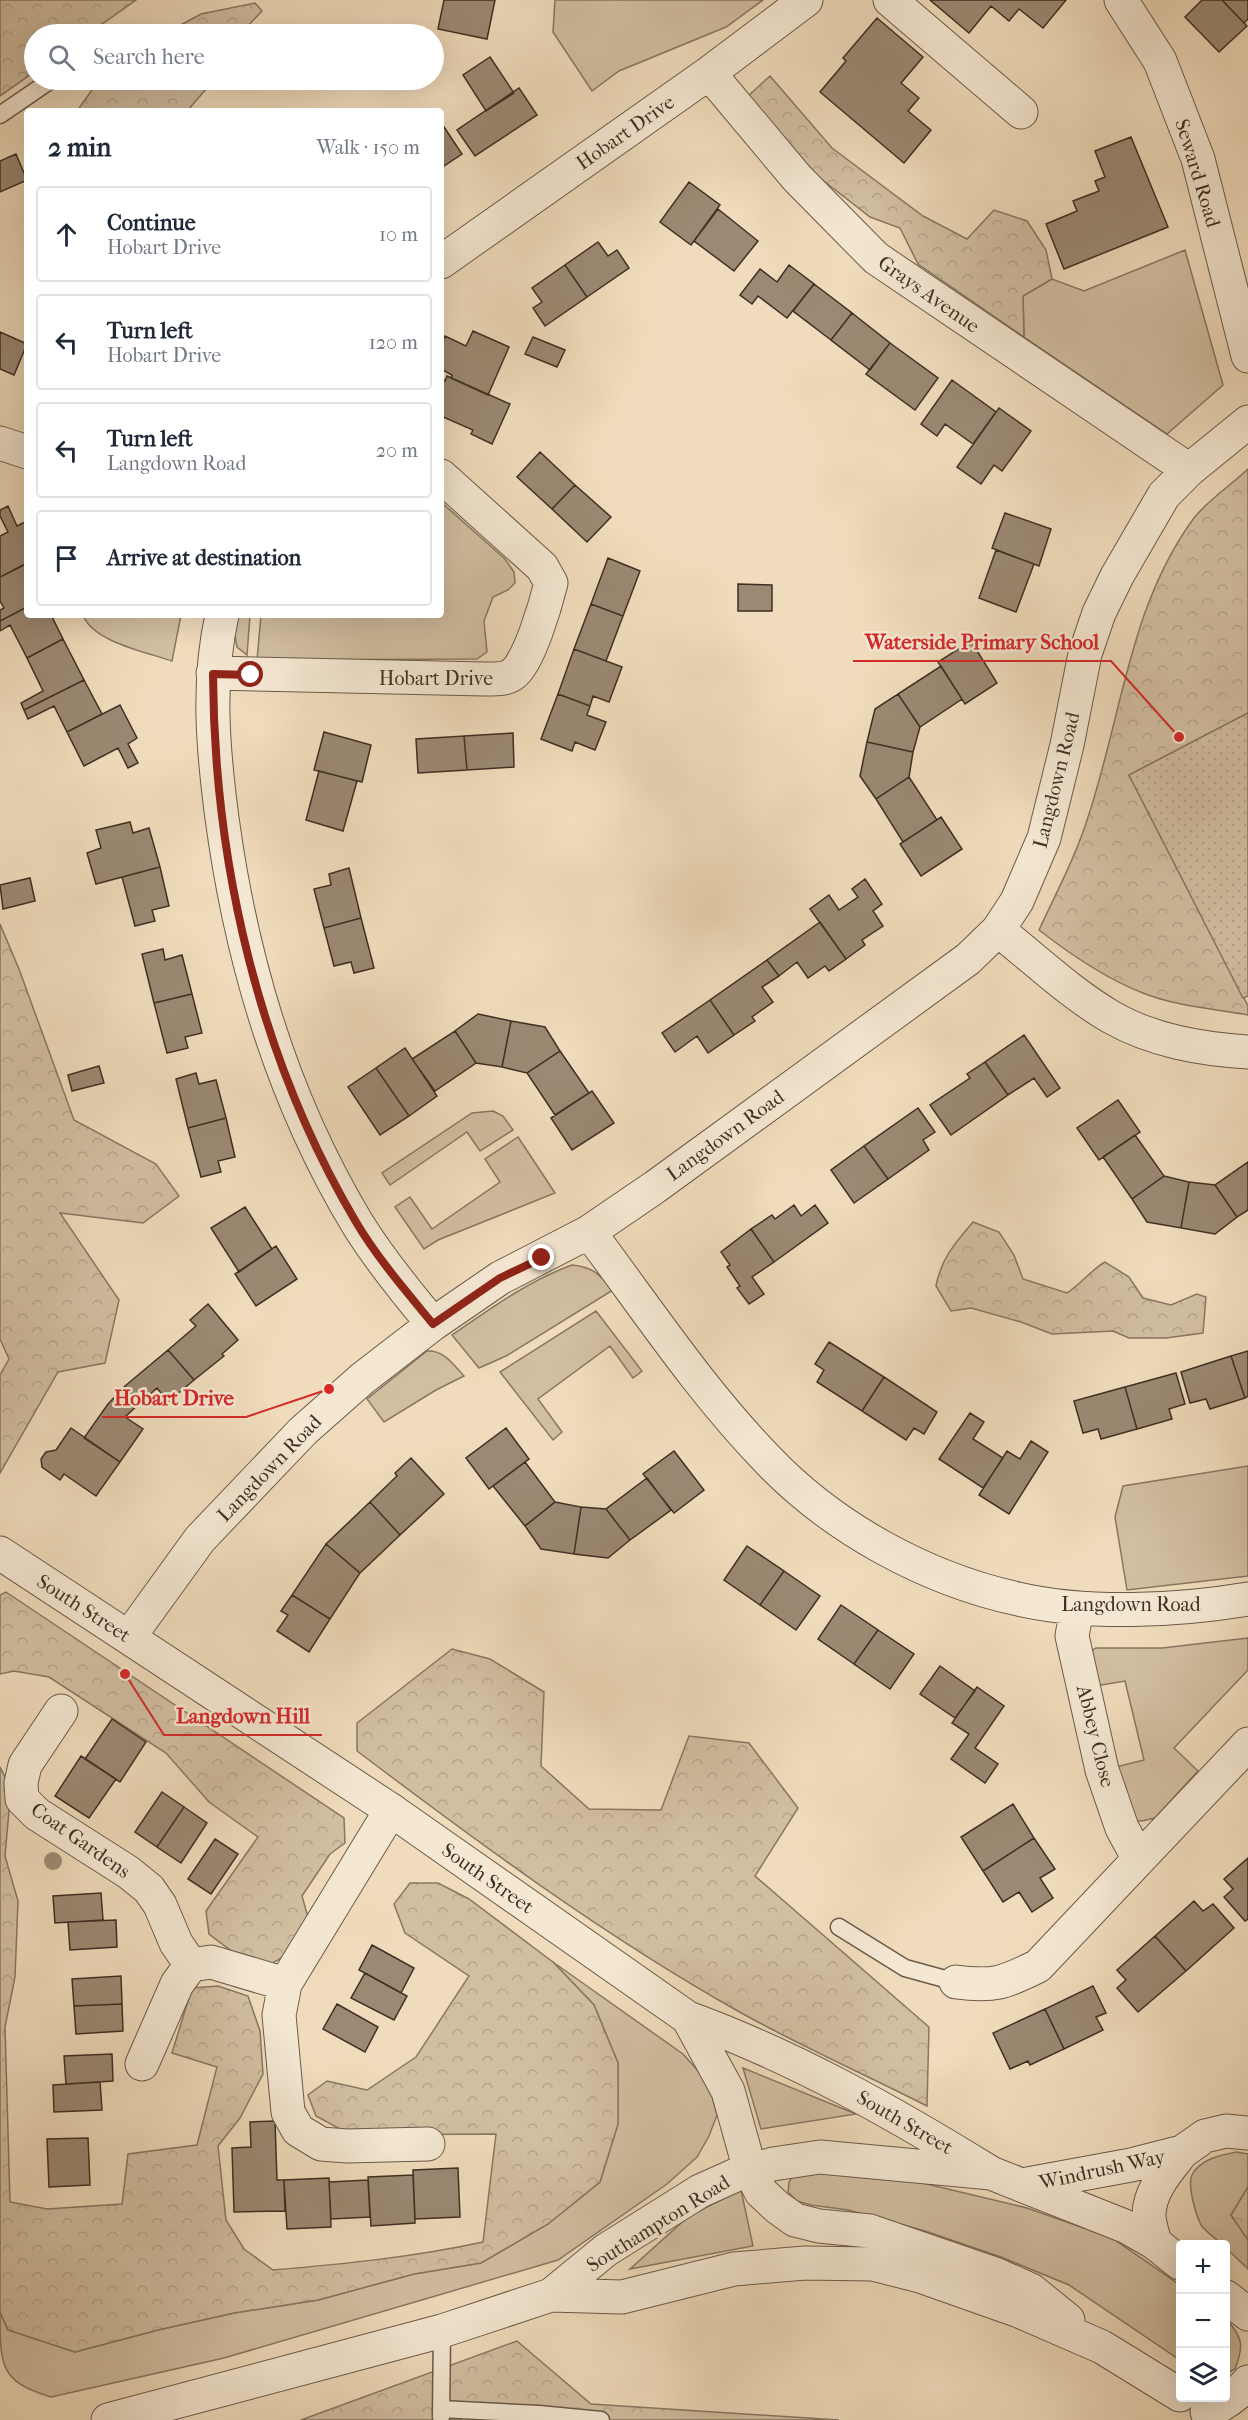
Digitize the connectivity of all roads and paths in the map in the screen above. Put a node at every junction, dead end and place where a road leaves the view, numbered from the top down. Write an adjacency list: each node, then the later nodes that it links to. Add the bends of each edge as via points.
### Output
1 (806, 0): 4 (street, Hobart Drive)
2 (890, 0): 6 (street)
3 (1121, 0): 9 (street, Seward Road, via 1160,61 1198,159)
4 (709, 73): 8 (street, Hobart Drive); 13 (street, Grays Avenue, via 797,177 876,258)
5 (36, 90): 7 (lane)
6 (1021, 112)
7 (0, 115)
8 (444, 260)
9 (1248, 356)
10 (1248, 422): 13 (street, Langdown Road)
11 (0, 443): 12 (street)
12 (24, 451)
13 (1188, 470): 17 (street, Langdown Road, via 1164,495 1099,613 1085,654 1044,838 1017,901)
14 (444, 479): 16 (street, Hobart Drive, via 542,567 551,583 526,656 513,674 485,679)
15 (222, 618): 16 (street)
16 (213, 674): 20 (street, via 213,725 226,847 245,947 271,1032 298,1106 337,1187 370,1244)
17 (998, 930): 18 (street, via 1112,1018 1170,1041); 19 (street, Langdown Road, via 968,959)
18 (1248, 1052)
19 (589, 1232): 20 (street, Langdown Road, via 500,1278); 23 (street, Langdown Road, via 711,1396 769,1461 827,1512 890,1551 952,1579 1019,1600)
20 (433, 1324): 24 (street, Langdown Road, via 303,1431 200,1539)
21 (0, 1553): 24 (street, South Street)
22 (1248, 1599): 23 (street, Langdown Road, via 1179,1607)
23 (1077, 1608): 28 (street, Abbey Close, via 1072,1636 1102,1770 1122,1828)
24 (129, 1637): 27 (street, South Street)
25 (61, 1711): 30 (street, Coat Gardens, via 25,1765 22,1799 36,1814 149,1889)
26 (1248, 1744): 28 (street)
27 (391, 1810): 32 (street); 33 (street, South Street)
28 (1139, 1859): 31 (street, via 1038,1966 1008,1981 981,1985)
29 (839, 1927): 31 (lane, via 905,1968)
30 (190, 1965): 32 (street, via 211,1962); 34 (street, via 177,1984)
31 (956, 1982)
32 (285, 1984): 36 (street, via 279,2015 288,2112 298,2130 321,2144)
33 (688, 2018): 38 (street, via 728,2091); 39 (street, South Street, via 741,2038 883,2107)
34 (142, 2064)
35 (1248, 2133): 37 (street, Windrush Way, via 1226,2131 1205,2136)
36 (428, 2144)
37 (1182, 2152): 40 (street, Windrush Way); 41 (street, Windrush Way, via 1153,2196 1149,2215)
38 (750, 2170): 39 (street, Southampton Road, via 820,2157); 43 (street, Southampton Road, via 700,2191 606,2250); 47 (street, via 761,2192 795,2220 870,2231 995,2274 1031,2290)
39 (991, 2173): 40 (street, Southampton Road)
40 (1022, 2185): 41 (street, Southampton Road)
41 (1155, 2243): 42 (street, Southampton Road)
42 (1176, 2260)
43 (551, 2295): 46 (street, Southampton Road); 47 (street, Southampton Road, via 622,2297 734,2270 805,2263 873,2264 1019,2311)
44 (1230, 2300): 45 (street)
45 (1248, 2314)
46 (442, 2331): 50 (lane); 51 (street, Southampton Road)
47 (1102, 2347): 49 (street, Southampton Road)
48 (1248, 2382): 49 (street, Southampton Road, via 1222,2406)
49 (1197, 2406)
50 (441, 2414): 52 (lane, via 539,2414)
51 (108, 2420)
52 (601, 2420)

